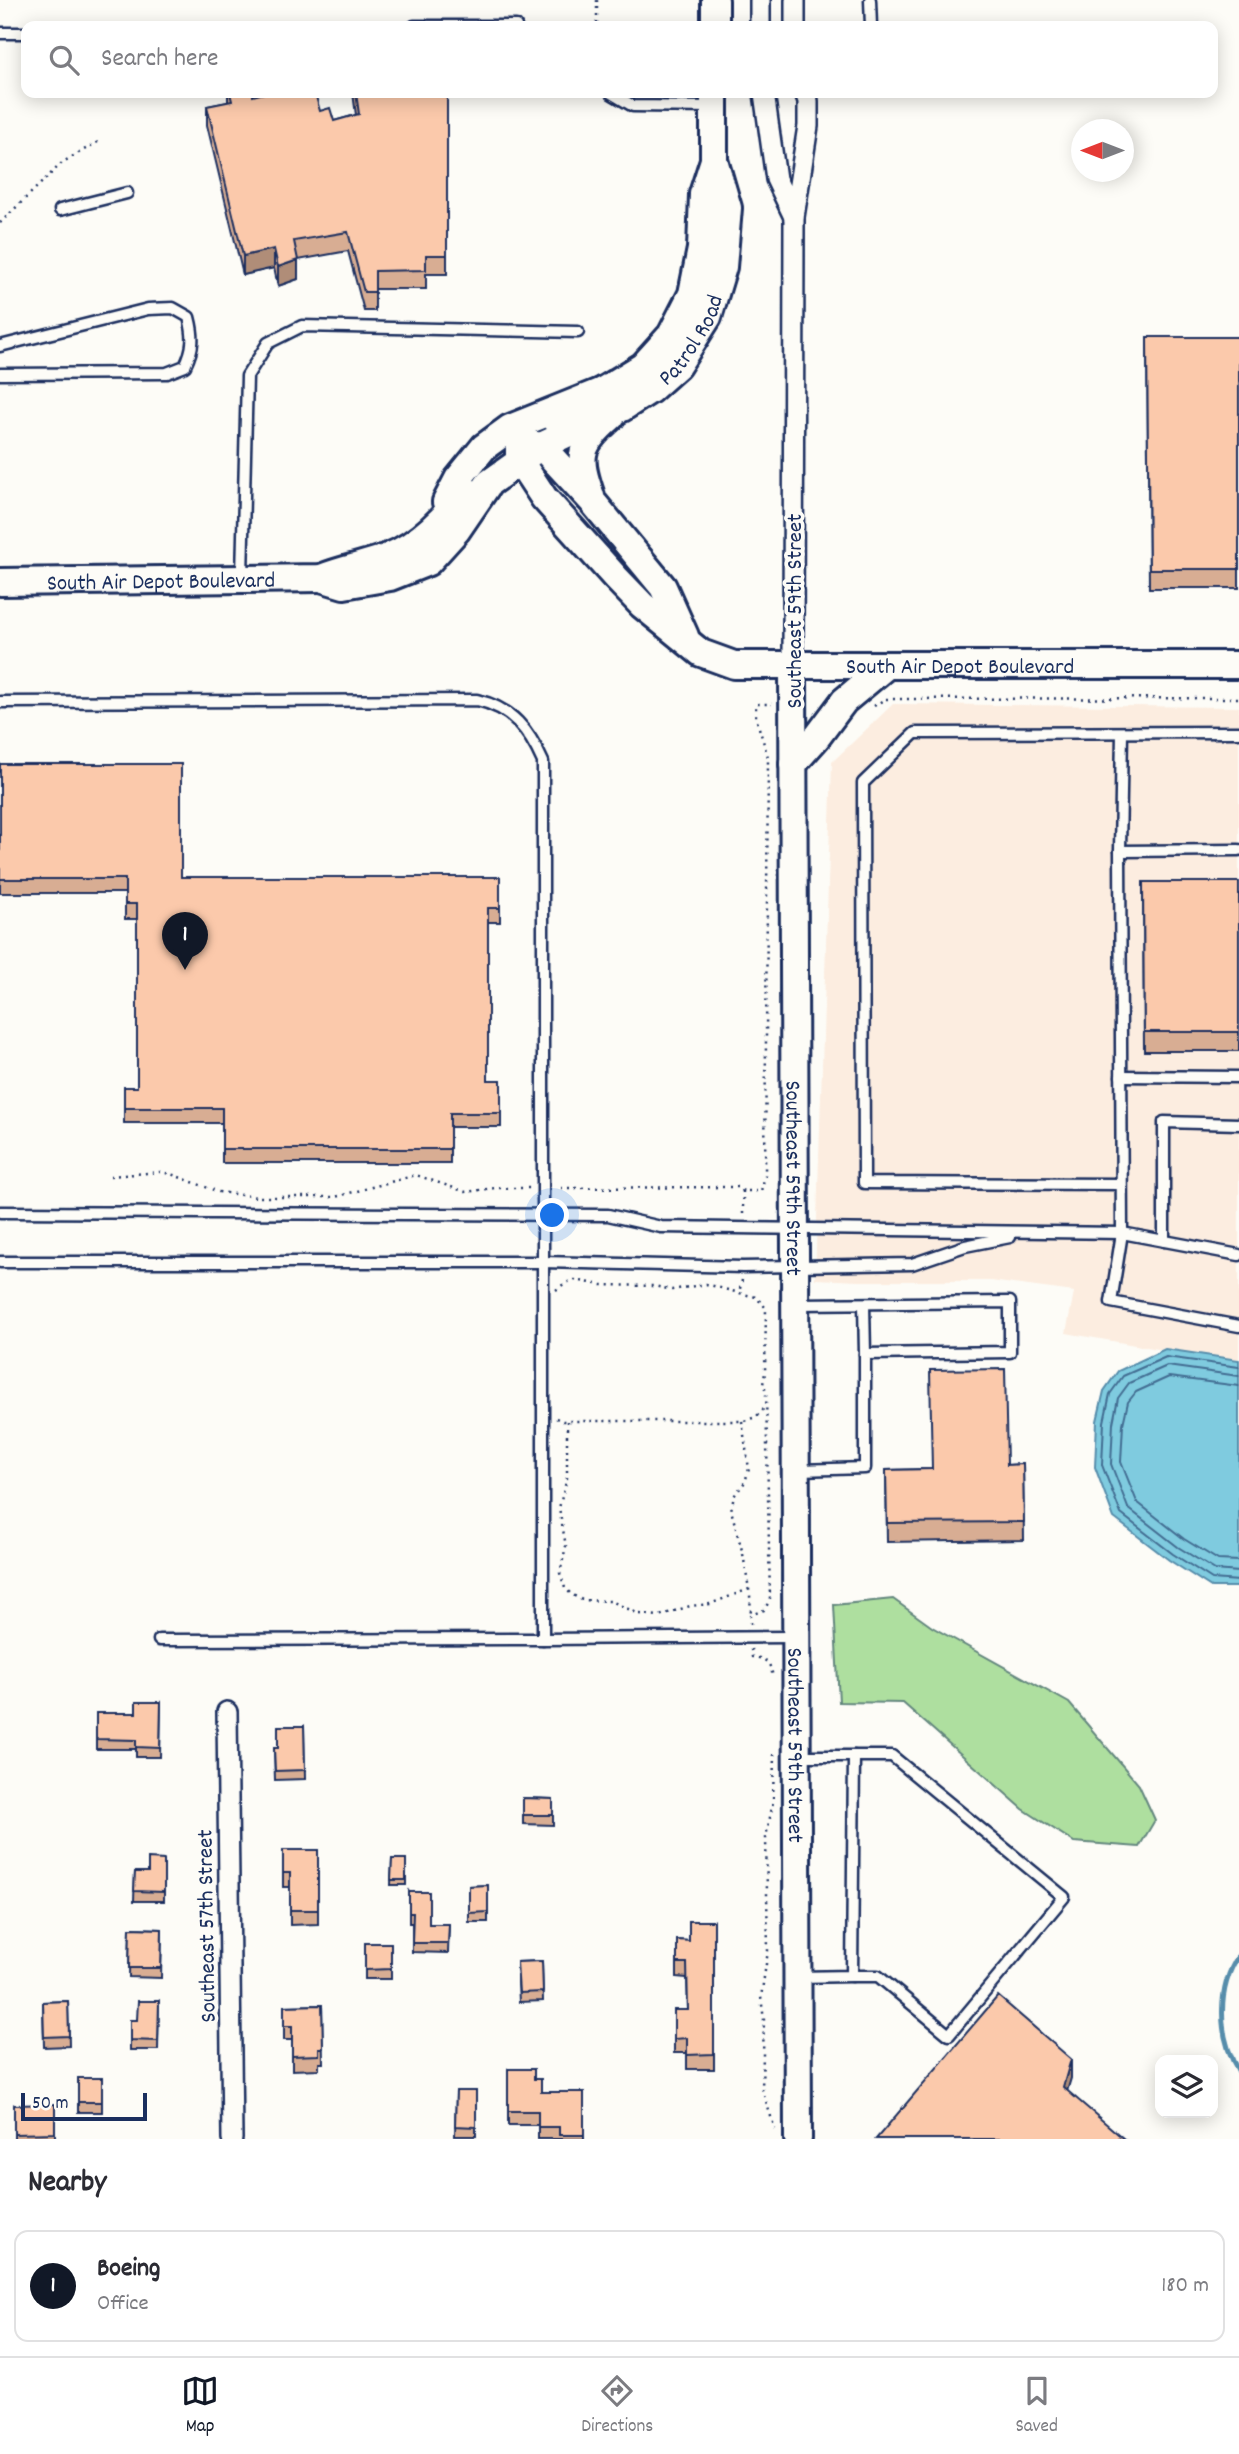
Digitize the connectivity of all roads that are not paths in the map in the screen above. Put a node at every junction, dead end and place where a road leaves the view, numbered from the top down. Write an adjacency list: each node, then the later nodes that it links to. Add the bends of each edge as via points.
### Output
1 (715, 0): 5 (main road)
2 (760, 0): 6 (street)
3 (795, 0): 7 (street)
4 (870, 0): 8 (lane)
5 (715, 21)
6 (760, 21)
7 (795, 21)
8 (871, 21)
9 (0, 33): 10 (lane)
10 (21, 33)
11 (619, 98): 14 (lane, via 633,106)
12 (765, 98): 17 (street, Southeast 59th Street, via 776,179)
13 (807, 98): 17 (street, Southeast 59th Street, via 808,126)
14 (714, 100): 21 (main road, Patrol Road, via 714,160 704,194 701,249 692,294 671,335)
15 (127, 193): 16 (lane)
16 (60, 210)
17 (794, 217): 33 (street, Southeast 59th Street)
18 (578, 332): 28 (lane, via 302,326 268,343 247,376)
19 (0, 346): 20 (lane, via 148,309 173,308 189,317 194,336 185,366 167,373)
20 (0, 374)
21 (605, 398): 22 (main road, via 581,408); 24 (main road, via 583,451 582,469); 26 (main road, South Air Depot Boulevard, via 509,428 484,447 458,479)
22 (526, 450): 23 (main road, South Air Depot Boulevard); 24 (main road); 25 (main road, South Air Depot Boulevard); 26 (main road, South Air Depot Boulevard, via 495,457)
23 (544, 498): 25 (main road, via 521,488 503,489); 30 (main road, South Air Depot Boulevard, via 642,605)
24 (592, 501): 30 (main road, via 663,587)
25 (472, 505): 27 (main road, South Air Depot Boulevard, via 428,562 390,577 344,585)
26 (436, 523): 27 (main road, South Air Depot Boulevard, via 389,557)
27 (321, 578): 28 (main road, South Air Depot Boulevard)
28 (241, 580): 29 (main road, South Air Depot Boulevard)
29 (0, 582)
30 (687, 641): 33 (main road, South Air Depot Boulevard, via 701,653 734,665)
31 (1239, 665): 32 (main road, South Air Depot Boulevard)
32 (886, 666): 33 (main road, South Air Depot Boulevard); 37 (main road, via 844,701)
33 (793, 667): 37 (main road, Southeast 59th Street)
34 (0, 702): 45 (lane, via 477,700 512,715 533,738 543,762)
35 (1239, 732): 36 (lane)
36 (1122, 733): 39 (lane); 43 (lane, via 915,733 863,783 864,1183)
37 (793, 764): 46 (main road, Southeast 59th Street)
38 (1239, 850): 39 (lane)
39 (1120, 851): 40 (lane)
40 (1121, 1076): 41 (lane); 43 (lane)
41 (1239, 1077)
42 (1239, 1124): 49 (lane, via 1164,1122)
43 (1121, 1184): 47 (lane)
44 (0, 1212): 45 (lane)
45 (542, 1215): 46 (lane, via 608,1215 661,1227); 52 (lane)
46 (795, 1227): 48 (lane); 53 (main road, Southeast 59th Street)
47 (1122, 1233): 48 (lane); 49 (lane); 56 (lane, via 1111,1302)
48 (1032, 1234): 53 (lane, via 965,1246 912,1264)
49 (1164, 1241): 50 (lane)
50 (1239, 1255)
51 (0, 1262): 52 (lane)
52 (542, 1262): 53 (lane); 60 (lane)
53 (796, 1266): 54 (main road, Southeast 59th Street)
54 (795, 1304): 55 (lane); 58 (main road, Southeast 59th Street)
55 (864, 1304): 57 (lane); 57 (lane, via 1010,1302 1010,1352)
56 (1239, 1326)
57 (865, 1354): 58 (lane, via 865,1468)
58 (796, 1470): 59 (main road, Southeast 59th Street)
59 (796, 1637): 60 (lane); 63 (main road, Southeast 59th Street)
60 (542, 1639): 61 (lane)
61 (159, 1640)
62 (228, 1712): 67 (street, Southeast 57th Street)
63 (797, 1756): 64 (lane); 66 (main road, Southeast 59th Street)
64 (854, 1756): 65 (lane); 65 (lane, via 892,1756 1064,1897 949,2035 878,1976)
65 (852, 1976): 66 (lane)
66 (797, 1977): 68 (main road, Southeast 59th Street)
67 (232, 2139)
68 (798, 2139)

